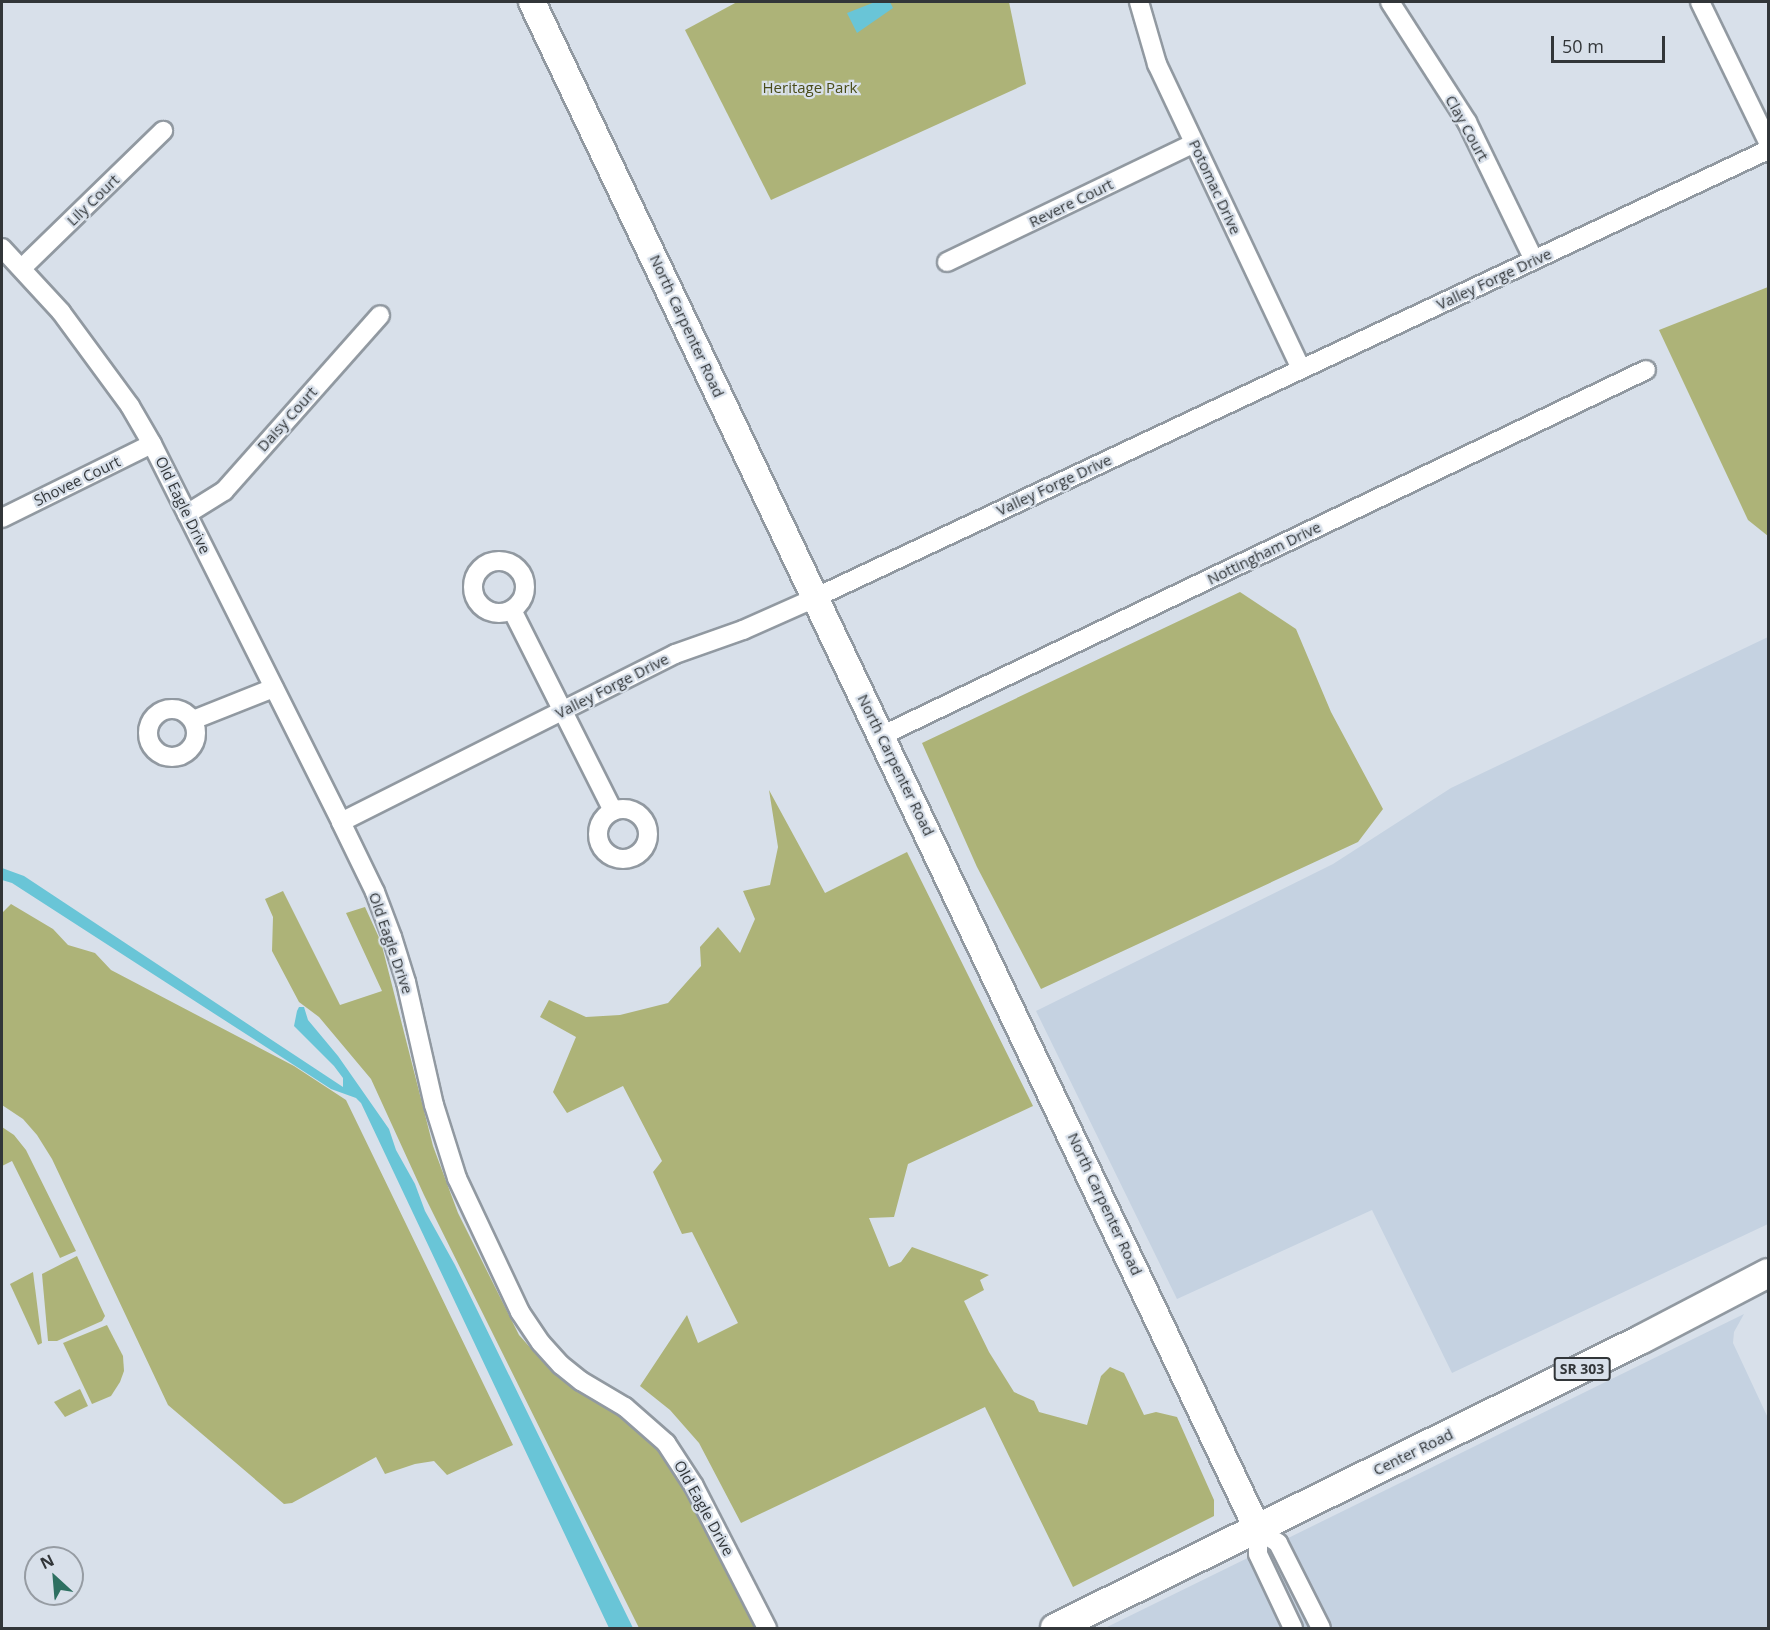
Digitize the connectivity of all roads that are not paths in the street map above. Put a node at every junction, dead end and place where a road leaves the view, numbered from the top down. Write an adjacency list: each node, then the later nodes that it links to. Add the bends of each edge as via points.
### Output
1 (532, 2): 19 (street, North Carpenter Road)
2 (1139, 2): 7 (street, Potomac Drive, via 1157,64)
3 (1390, 2): 10 (street, Clay Court, via 1467,122)
4 (1700, 2): 6 (street)
5 (164, 131): 12 (street, Lily Court)
6 (1768, 142)
7 (1194, 143): 11 (street, Revere Court); 14 (street, Potomac Drive)
8 (1768, 150): 10 (street, Valley Forge Drive)
9 (2, 248): 12 (street, Old Eagle Drive)
10 (1534, 260): 14 (street, Valley Forge Drive)
11 (947, 262)
12 (22, 268): 16 (street, Old Eagle Drive, via 97,358)
13 (380, 315): 17 (street, Daisy Court, via 224,490)
14 (1301, 369): 19 (street, Valley Forge Drive)
15 (1646, 370): 24 (street, Nottingham Drive)
16 (153, 444): 17 (street, Old Eagle Drive); 18 (street, Shovee Court)
17 (187, 514): 21 (street, Old Eagle Drive)
18 (2, 518)
19 (816, 597): 22 (street, Valley Forge Drive, via 743,630 675,654); 24 (street, North Carpenter Road)
20 (512, 610): 22 (street)
21 (274, 688): 23 (street); 26 (street, Old Eagle Drive)
22 (563, 711): 25 (street); 26 (street, Valley Forge Drive)
23 (193, 720)
24 (881, 736): 28 (street, North Carpenter Road)
25 (613, 811)
26 (341, 822): 29 (street, Old Eagle Drive, via 392,937 434,1105 457,1178 520,1312 561,1365 625,1407 666,1443 694,1486)
27 (1768, 1273): 28 (main road, Center Road / SR 303)
28 (1258, 1530): 30 (main road, Center Road / SR 303); 31 (street, via 1258,1554); 32 (street, via 1278,1543)
29 (767, 1629)
30 (1055, 1629)
31 (1293, 1629)
32 (1321, 1629)

